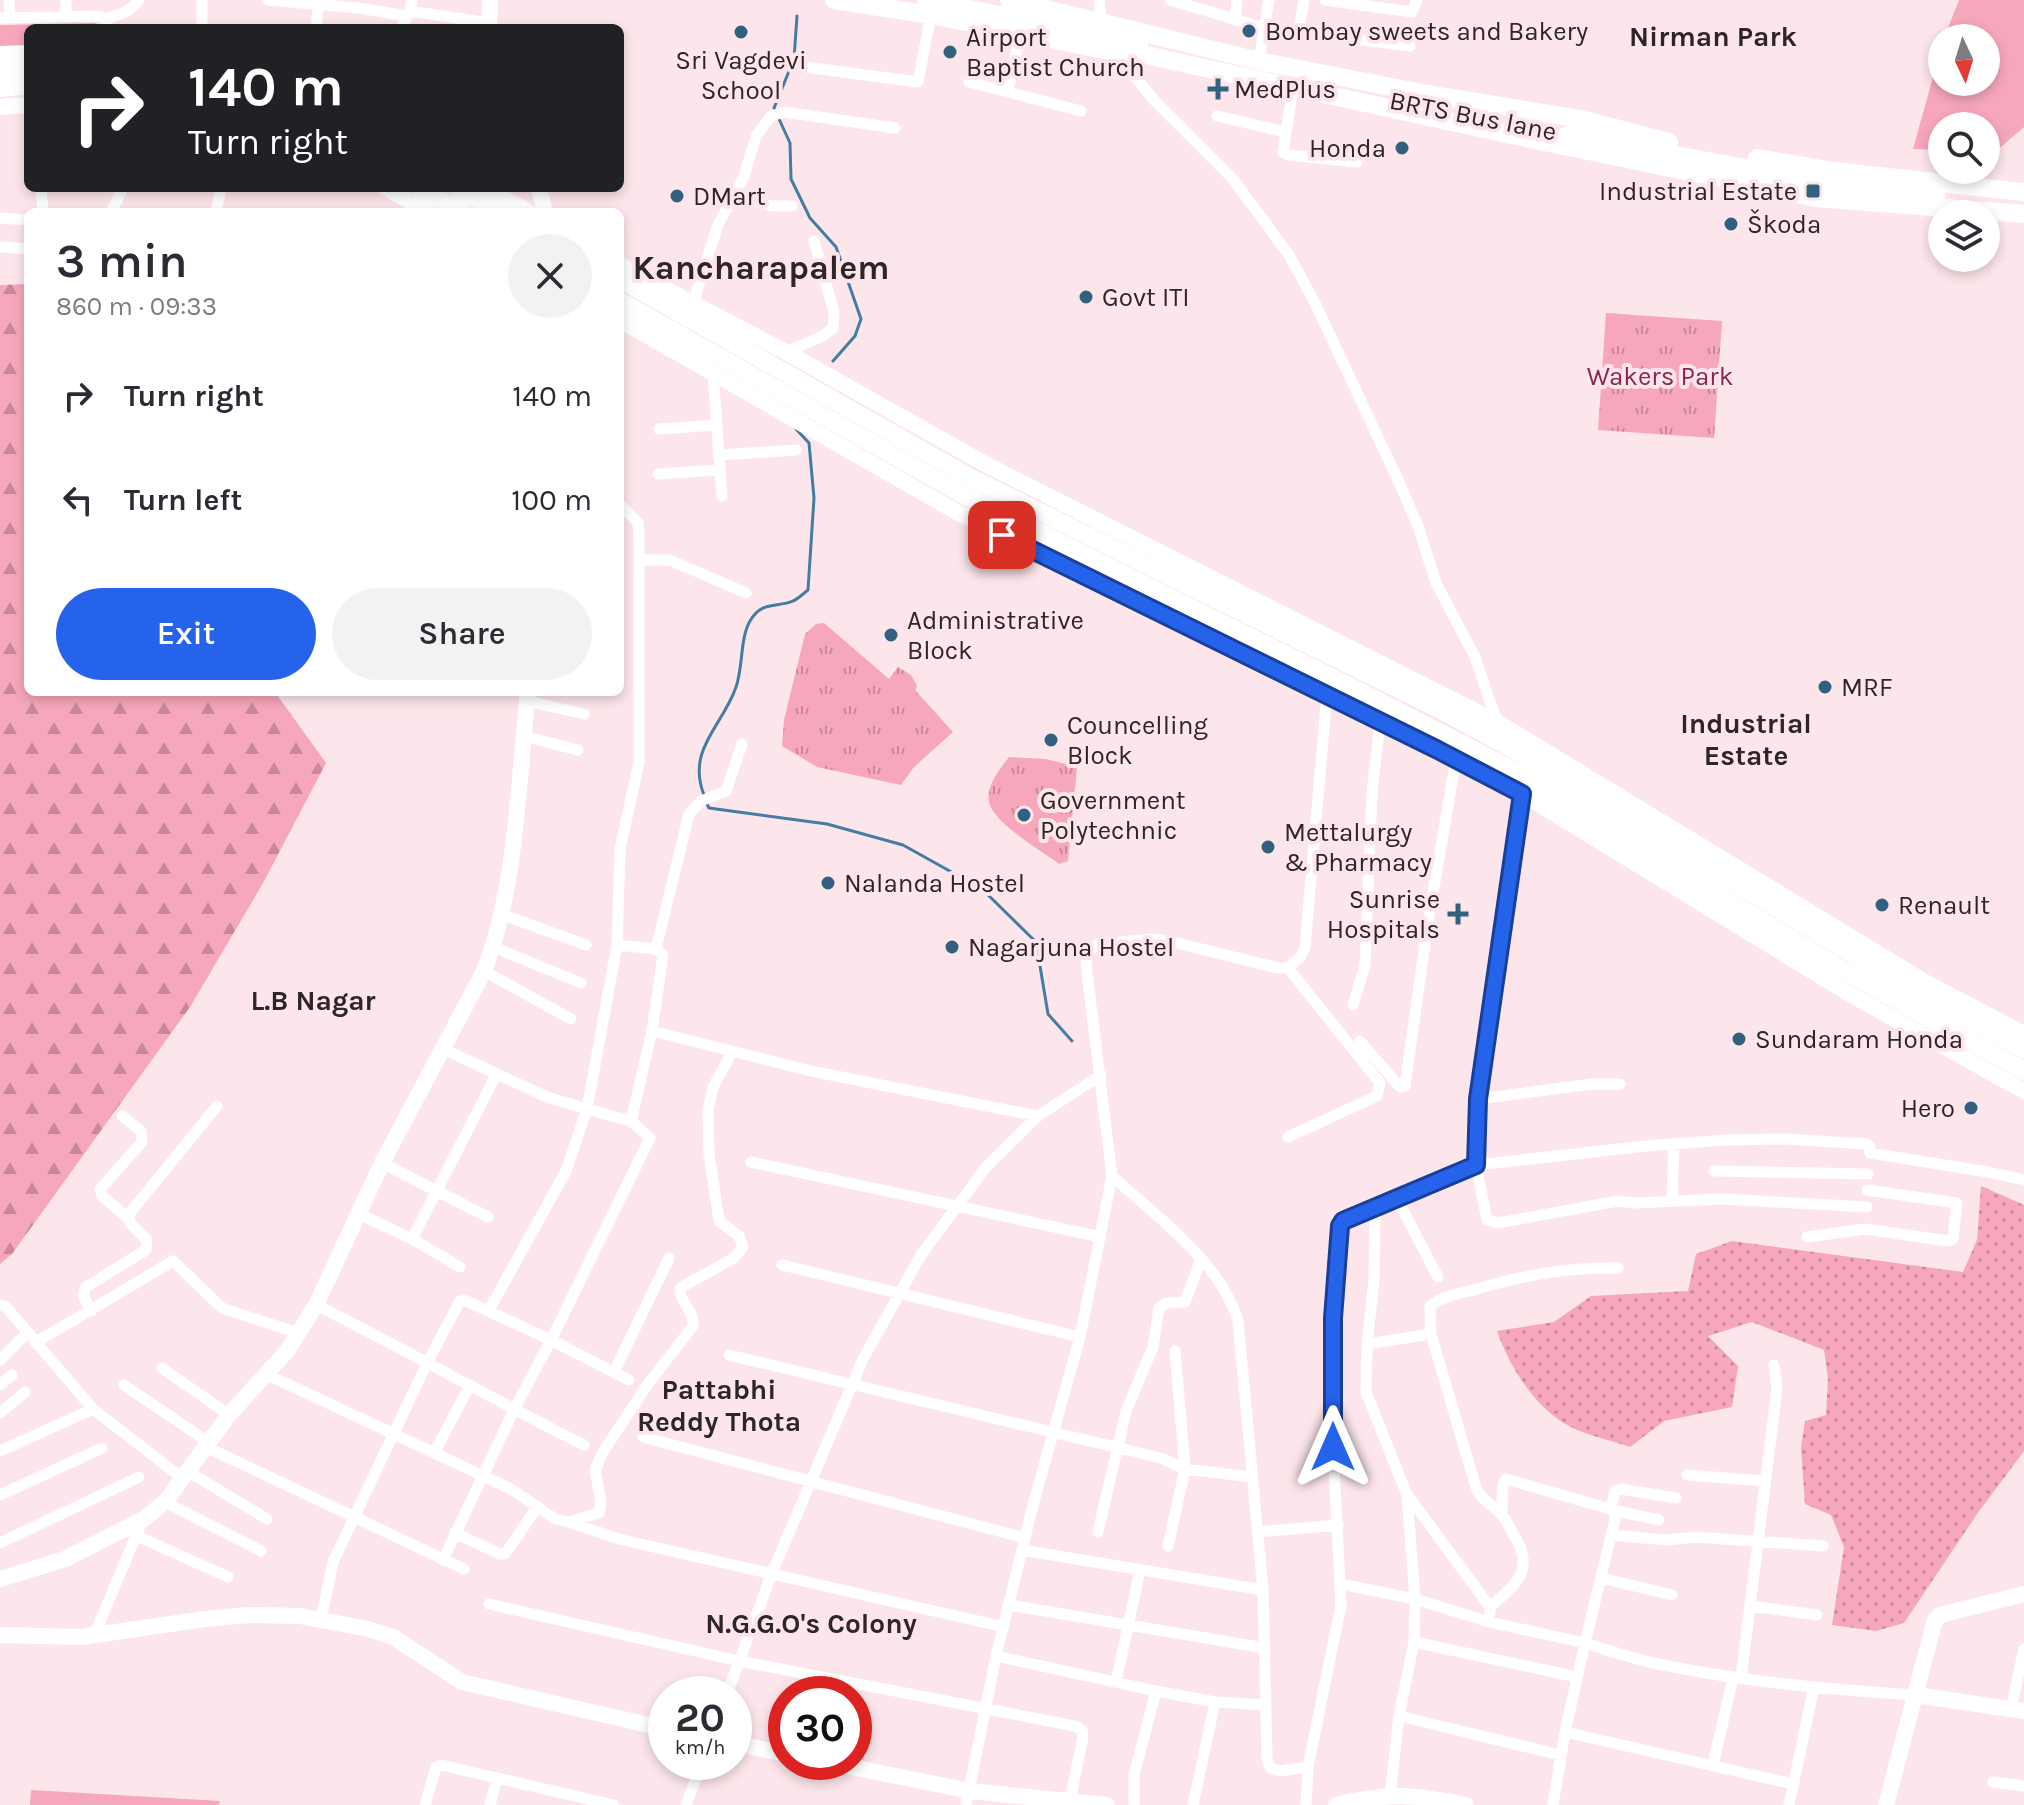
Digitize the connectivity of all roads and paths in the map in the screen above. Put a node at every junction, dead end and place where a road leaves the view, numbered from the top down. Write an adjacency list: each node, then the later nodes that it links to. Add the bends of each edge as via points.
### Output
1 (9, 0): 20 (street)
2 (66, 0): 19 (street)
3 (139, 0): 22 (street)
4 (202, 0): 23 (street)
5 (268, 0): 16 (street)
6 (490, 0): 26 (street)
7 (834, 0): 17 (main road)
8 (1009, 0): 30 (main road)
9 (1099, 0): 30 (street)
10 (1170, 0): 21 (street)
11 (1237, 0): 21 (street)
12 (1269, 0): 27 (street)
13 (1304, 0): 29 (street)
14 (1325, 0): 15 (street, via 1408,12 1415,10)
15 (1417, 0)
16 (318, 2): 18 (street); 24 (street)
17 (928, 8): 28 (main road); 30 (main road, BRTS Bus lane); 35 (street, via 918,82)
18 (409, 9): 25 (street)
19 (66, 16): 20 (street); 22 (street, via 99,16)
20 (5, 18)
21 (1235, 20): 27 (street)
22 (107, 24)
23 (202, 24)
24 (316, 24)
25 (484, 24)
26 (489, 24)
27 (1263, 29): 29 (street); 34 (street)
28 (1020, 34): 30 (main road); 42 (street)
29 (1298, 34): 31 (street)
30 (1107, 37): 34 (main road, via 1168,41); 41 (main road, via 1141,54); 56 (main road, BRTS Bus lane, via 1815,181); 90 (street, via 1154,100 1233,179 1289,255 1398,480 1436,583 1475,657)
31 (1410, 46)
32 (24, 53): 33 (street)
33 (0, 54)
34 (1259, 61): 54 (main road, via 1580,119 1695,148 1834,171)
35 (798, 66)
36 (24, 69): 37 (main road)
37 (0, 71)
38 (969, 82): 42 (street)
39 (24, 85): 40 (main road)
40 (0, 88)
41 (1293, 88): 48 (street); 62 (main road, via 1816,198)
42 (1008, 92): 45 (street)
43 (24, 105): 44 (street)
44 (0, 107)
45 (1081, 111)
46 (1217, 116): 48 (street)
47 (895, 128): 55 (street, via 775,114 756,136)
48 (1286, 132): 49 (street, via 1286,154)
49 (1357, 162)
50 (393, 192): 58 (street)
51 (427, 192): 59 (main road)
52 (464, 192): 60 (main road)
53 (495, 192): 61 (street)
54 (2024, 192)
55 (734, 195): 57 (street); 71 (street, via 718,225)
56 (2024, 204)
57 (792, 206)
58 (422, 208)
59 (456, 208)
60 (494, 208)
61 (535, 208)
62 (2024, 214)
63 (0, 218): 64 (street)
64 (24, 220)
65 (814, 241): 73 (street, via 834,312 833,328)
66 (0, 247): 67 (street)
67 (24, 249)
68 (624, 269): 71 (street)
69 (624, 269): 84 (main road, via 972,478)
70 (624, 303): 84 (main road, via 962,494)
71 (693, 303): 73 (street)
72 (624, 322): 74 (street)
73 (786, 352): 90 (street, via 985,464)
74 (713, 373): 75 (street); 86 (street, via 955,511)
75 (716, 425): 76 (street); 78 (street)
76 (659, 429)
77 (796, 450): 78 (street)
78 (718, 455): 79 (street)
79 (720, 470): 80 (street); 81 (street)
80 (658, 474)
81 (722, 496)
82 (624, 508): 83 (street, via 638,523)
83 (639, 560): 85 (street, via 670,560); 98 (street, via 639,762 620,849)
84 (1144, 573): 110 (main road, via 1443,711 1515,750 1867,963); 112 (main road, via 1528,778 1850,974)
85 (746, 593)
86 (1327, 694): 89 (street); 101 (street, via 1305,947)
87 (528, 697): 88 (street); 91 (street)
88 (584, 714)
89 (1380, 721): 94 (street); 104 (street, via 1365,965)
90 (1497, 722): 107 (street, via 1925,982)
91 (523, 736): 93 (street); 96 (street)
92 (742, 744): 100 (street, via 726,791 701,801 689,814)
93 (578, 750)
94 (1456, 759): 95 (street); 108 (street, via 1405,1086 1400,1087)
95 (1522, 794): 116 (street, via 1848,993); 117 (street)
96 (501, 914): 97 (street); 99 (street)
97 (586, 945)
98 (617, 945): 100 (street); 119 (street)
99 (493, 947): 102 (street); 103 (street)
100 (656, 949): 106 (street, via 663,960)
101 (1288, 968): 114 (street, via 1169,941 1091,948 1086,965); 123 (street, via 1380,1083 1380,1091)
102 (484, 971): 105 (street); 109 (street)
103 (581, 983)
104 (1353, 1005)
105 (571, 1019)
106 (652, 1031): 111 (street); 122 (street)
107 (2024, 1034)
108 (1360, 1041)
109 (443, 1049): 113 (street); 127 (street)
110 (2024, 1050)
111 (732, 1052): 121 (street); 211 (street, via 713,1087 707,1130 719,1221 739,1236 741,1251 680,1288 693,1326 603,1452 595,1470 599,1513)
112 (2024, 1071)
113 (496, 1075): 119 (street); 133 (street)
114 (1101, 1075): 121 (street); 131 (street)
115 (1620, 1084): 117 (street)
116 (2024, 1091)
117 (1478, 1099): 128 (street)
118 (217, 1106): 142 (street)
119 (587, 1109): 122 (street); 156 (street, via 566,1171)
120 (122, 1116): 142 (street, via 141,1131 142,1142 100,1189)
121 (1038, 1116): 137 (street, via 986,1167)
122 (631, 1121): 162 (street, via 650,1138)
123 (1288, 1137)
124 (1674, 1143): 125 (street, via 1803,1140 1867,1144); 128 (street); 136 (street)
125 (1870, 1153): 130 (street); 132 (street)
126 (751, 1162): 137 (street)
127 (382, 1163): 133 (street); 140 (street)
128 (1476, 1165): 135 (street); 136 (street, via 1491,1222 1606,1202)
129 (1714, 1171): 130 (street)
130 (1868, 1174): 134 (street)
131 (1112, 1176): 144 (street); 148 (street)
132 (2024, 1180)
133 (438, 1190): 141 (street); 146 (street)
134 (1867, 1190): 139 (street); 143 (street, via 1958,1206 1951,1241)
135 (1396, 1197): 138 (street); 152 (street)
136 (1672, 1201): 139 (street)
137 (957, 1206): 144 (street); 153 (street)
138 (1375, 1206): 163 (street); 212 (street, via 1340,1226 1332,1379)
139 (1867, 1207): 143 (street)
140 (359, 1214): 146 (street); 155 (street)
141 (488, 1217)
142 (128, 1218): 157 (street, via 147,1240 146,1250 86,1287 83,1295)
143 (1865, 1229): 145 (street)
144 (1101, 1237): 160 (street)
145 (1807, 1237)
146 (412, 1239): 150 (street)
147 (669, 1258): 170 (street)
148 (1201, 1259): 188 (street, via 1185,1302 1159,1308 1153,1347 1129,1399); 197 (street, via 1229,1295 1238,1321)
149 (782, 1265): 153 (street)
150 (460, 1267)
151 (1618, 1268): 159 (street, via 1547,1271 1449,1297 1430,1306)
152 (1438, 1277)
153 (899, 1293): 160 (street); 174 (street)
154 (0, 1305): 161 (street)
155 (316, 1305): 158 (street); 167 (street)
156 (489, 1310): 162 (street); 167 (street, via 460,1301)
157 (91, 1311): 158 (street, via 173,1261 222,1308); 161 (street)
158 (298, 1333): 172 (street)
159 (1431, 1334): 163 (street); 206 (street, via 1476,1488 1481,1499)
160 (1080, 1337): 183 (street)
161 (31, 1338): 166 (street); 179 (street)
162 (551, 1340): 170 (street); 180 (street)
163 (1367, 1344): 201 (street, via 1366,1392)
164 (1175, 1351): 192 (street)
165 (729, 1355): 174 (street)
166 (0, 1360)
167 (428, 1361): 177 (street); 184 (street)
168 (1774, 1365): 199 (street, via 1777,1389)
169 (162, 1368): 182 (street)
170 (614, 1372): 173 (street)
171 (12, 1375): 175 (street)
172 (268, 1375): 182 (street); 184 (street)
173 (629, 1380)
174 (853, 1383): 183 (street); 198 (street)
175 (0, 1385)
176 (124, 1385): 186 (street)
177 (470, 1385): 180 (street); 191 (street)
178 (25, 1392): 181 (street)
179 (93, 1409): 190 (street); 193 (street)
180 (514, 1410): 187 (street); 194 (street)
181 (0, 1413)
182 (229, 1415): 186 (street)
183 (1054, 1432): 188 (street); 220 (street)
184 (394, 1436): 191 (street); 207 (street)
185 (643, 1437): 198 (street)
186 (206, 1444): 193 (street); 207 (street)
187 (584, 1445)
188 (1117, 1447): 192 (street); 213 (street)
189 (102, 1448): 200 (street)
190 (0, 1451)
191 (434, 1453): 194 (street)
192 (1185, 1469): 197 (street); 221 (street)
193 (185, 1475): 203 (street); 209 (street)
194 (483, 1475): 204 (street); 215 (street)
195 (1687, 1475): 199 (street)
196 (139, 1477): 219 (street)
197 (1252, 1477): 214 (street)
198 (811, 1479): 220 (street); 227 (street)
199 (1765, 1481): 218 (street)
200 (0, 1495)
201 (1407, 1495): 235 (street); 239 (street)
202 (1676, 1498): 205 (street, via 1621,1489 1615,1491)
203 (165, 1502): 208 (street); 223 (street)
204 (538, 1506): 211 (street); 215 (street, via 505,1554)
205 (1614, 1510): 206 (street, via 1506,1479); 210 (street); 217 (street)
206 (1501, 1514): 239 (street, via 1524,1562 1517,1583)
207 (354, 1518): 224 (street); 241 (street, via 333,1562)
208 (144, 1519): 216 (street); 230 (street, via 65,1559)
209 (267, 1519)
210 (1659, 1520)
211 (568, 1522): 227 (street, via 619,1539)
212 (1338, 1525): 214 (street); 231 (street)
213 (1098, 1532)
214 (1258, 1532): 232 (street)
215 (455, 1533): 224 (street)
216 (135, 1535): 228 (street); 246 (street)
217 (1611, 1535): 218 (street); 229 (street)
218 (1757, 1541): 222 (street); 238 (street)
219 (0, 1543)
220 (1023, 1544): 226 (street); 237 (street)
221 (1168, 1546)
222 (1823, 1546)
223 (261, 1551)
224 (443, 1560): 225 (street)
225 (464, 1569)
226 (1140, 1570): 232 (street); 244 (street)
227 (772, 1573): 243 (street); 252 (street)
228 (228, 1577)
229 (1601, 1578): 234 (street); 248 (street)
230 (0, 1579)
231 (1341, 1584): 235 (street); 269 (street)
232 (1263, 1590): 249 (street)
233 (2024, 1594): 259 (street, via 1940,1615)
234 (1672, 1595)
235 (1415, 1599): 242 (street); 247 (street)
236 (489, 1604): 252 (street)
237 (1009, 1605): 243 (street); 244 (street)
238 (1750, 1606): 240 (street); 255 (street)
239 (1490, 1607): 242 (street)
240 (1817, 1615)
241 (321, 1619): 246 (street, via 248,1615); 265 (street, via 393,1637 462,1682)
242 (1489, 1622): 248 (street)
243 (1004, 1627): 251 (street)
244 (1127, 1627): 249 (street); 256 (street)
245 (0, 1635): 246 (street)
246 (94, 1636)
247 (1414, 1642): 254 (street); 264 (street)
248 (1585, 1643): 254 (street); 255 (street)
249 (1265, 1648): 261 (street)
250 (2024, 1649): 263 (street)
251 (996, 1656): 256 (street); 262 (street)
252 (739, 1661): 253 (street); 262 (street)
253 (734, 1676)
254 (1577, 1677): 266 (street)
255 (1737, 1678): 257 (street); 268 (street)
256 (1116, 1682): 258 (street)
257 (1814, 1687): 259 (street); 274 (street)
258 (1156, 1691): 260 (street); 287 (street, via 1134,1775)
259 (1916, 1695): 263 (street); 294 (street)
260 (1215, 1702): 261 (street); 288 (street)
261 (1266, 1705): 269 (street, via 1270,1768)
262 (985, 1710): 277 (street); 280 (street, via 1082,1730)
263 (2018, 1710)
264 (1399, 1716): 267 (street); 276 (street)
265 (648, 1725)
266 (1565, 1732): 267 (street); 268 (street)
267 (1560, 1755): 292 (street)
268 (1713, 1765): 274 (street)
269 (1308, 1767): 289 (street)
270 (872, 1773): 277 (street)
271 (497, 1779): 278 (street); 282 (street, via 436,1767); 283 (street)
272 (695, 1780): 285 (street)
273 (1993, 1782): 275 (street)
274 (1793, 1784): 293 (street)
275 (2024, 1786)
276 (1390, 1795): 281 (street); 291 (street)
277 (968, 1798): 279 (street)
278 (566, 1800): 284 (street)
279 (1005, 1800): 280 (street)
280 (1069, 1802): 286 (street)
281 (1359, 1802): 290 (street)
282 (425, 1805)
283 (490, 1805)
284 (614, 1805)
285 (686, 1805)
286 (1107, 1805)
287 (1134, 1805)
288 (1193, 1805)
289 (1306, 1805)
290 (1336, 1805)
291 (1466, 1805)
292 (1553, 1805)
293 (1789, 1805)
294 (1886, 1805)

